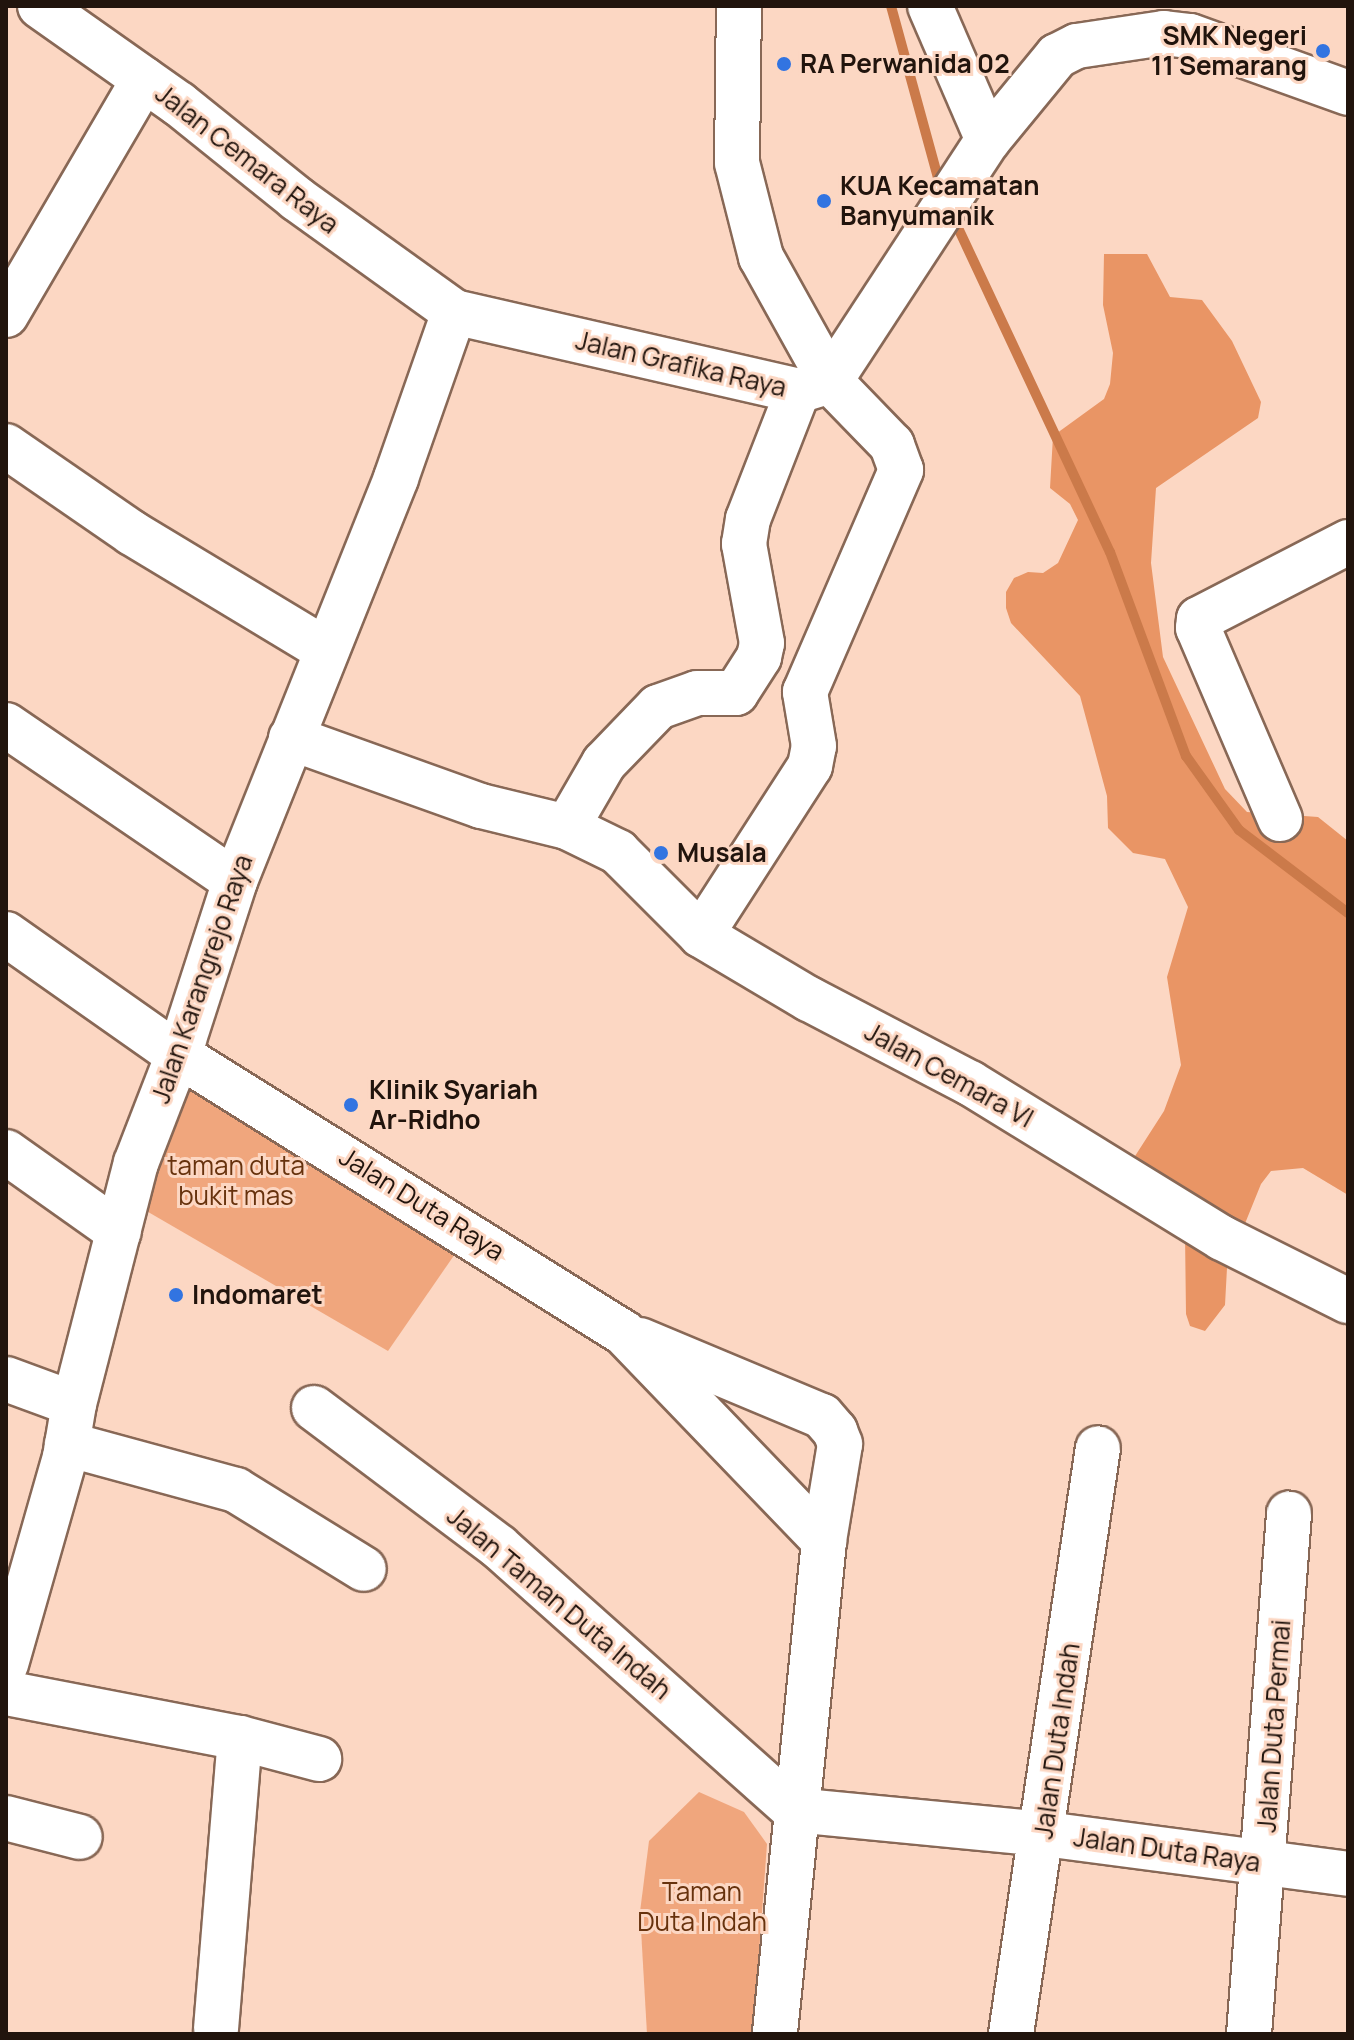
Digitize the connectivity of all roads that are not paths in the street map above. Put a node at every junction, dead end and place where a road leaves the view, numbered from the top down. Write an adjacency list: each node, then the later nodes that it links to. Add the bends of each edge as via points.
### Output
1 (40, 6): 5 (street, Jalan Cemara Raya)
2 (739, 6): 10 (street, via 737,163 761,257)
3 (930, 6): 7 (street)
4 (1162, 19): 6 (street, via 1190,36); 7 (street, via 1057,56)
5 (144, 79): 8 (street, Jalan Cemara Raya); 9 (street)
6 (1348, 93)
7 (988, 140): 10 (street)
8 (454, 312): 10 (street, Jalan Grafika Raya); 13 (street, Jalan Karangrejo Raya, via 396,478)
9 (6, 315)
10 (814, 386): 17 (street, via 748,519 744,544 762,643 759,657 736,693 697,693 658,707 604,763); 20 (street, via 892,445 901,470 805,692 814,746 810,766)
11 (6, 446): 13 (street, via 132,533)
12 (1348, 542): 16 (street, via 1199,619 1198,628)
13 (326, 650): 15 (street, Jalan Karangrejo Raya)
14 (6, 725): 18 (street)
15 (291, 738): 17 (street, Jalan Cemara VI, via 481,806); 18 (street, Jalan Karangrejo Raya)
16 (1280, 819)
17 (567, 827): 20 (street, Jalan Cemara VI, via 618,852)
18 (235, 881): 21 (street, Jalan Karangrejo Raya)
19 (6, 934): 21 (street, Jalan Duta Raya)
20 (701, 935): 24 (street, Jalan Cemara VI, via 809,999 970,1083 1222,1238)
21 (177, 1054): 23 (street, Jalan Karangrejo Raya, via 136,1163); 25 (street, Jalan Duta Raya)
22 (6, 1152): 23 (street)
23 (119, 1232): 28 (street, Jalan Karangrejo Raya)
24 (1348, 1301)
25 (624, 1333): 31 (street, Jalan Duta Raya); 31 (street, Jalan Duta Raya, via 822,1416 840,1444)
26 (6, 1379): 28 (street)
27 (314, 1408): 37 (street, Jalan Taman Duta Indah, via 499,1547)
28 (70, 1424): 32 (street, via 236,1490); 33 (street, Jalan Karangrejo Raya)
29 (1098, 1448): 39 (street, Jalan Duta Indah)
30 (1289, 1514): 41 (street, Jalan Duta Permai)
31 (824, 1541): 37 (street, Jalan Duta Raya)
32 (364, 1569)
33 (6, 1664)
34 (6, 1693): 35 (street)
35 (240, 1738): 36 (street); 43 (street)
36 (319, 1759)
37 (794, 1810): 39 (street, Jalan Duta Raya); 44 (street, Jalan Duta Raya)
38 (6, 1818): 40 (street)
39 (1045, 1834): 41 (street, Jalan Duta Raya); 45 (street, Jalan Duta Indah)
40 (80, 1837)
41 (1263, 1863): 42 (street, Jalan Duta Raya); 46 (street, Jalan Duta Permai)
42 (1348, 1874)
43 (216, 2029)
44 (775, 2034)
45 (1011, 2034)
46 (1249, 2034)

